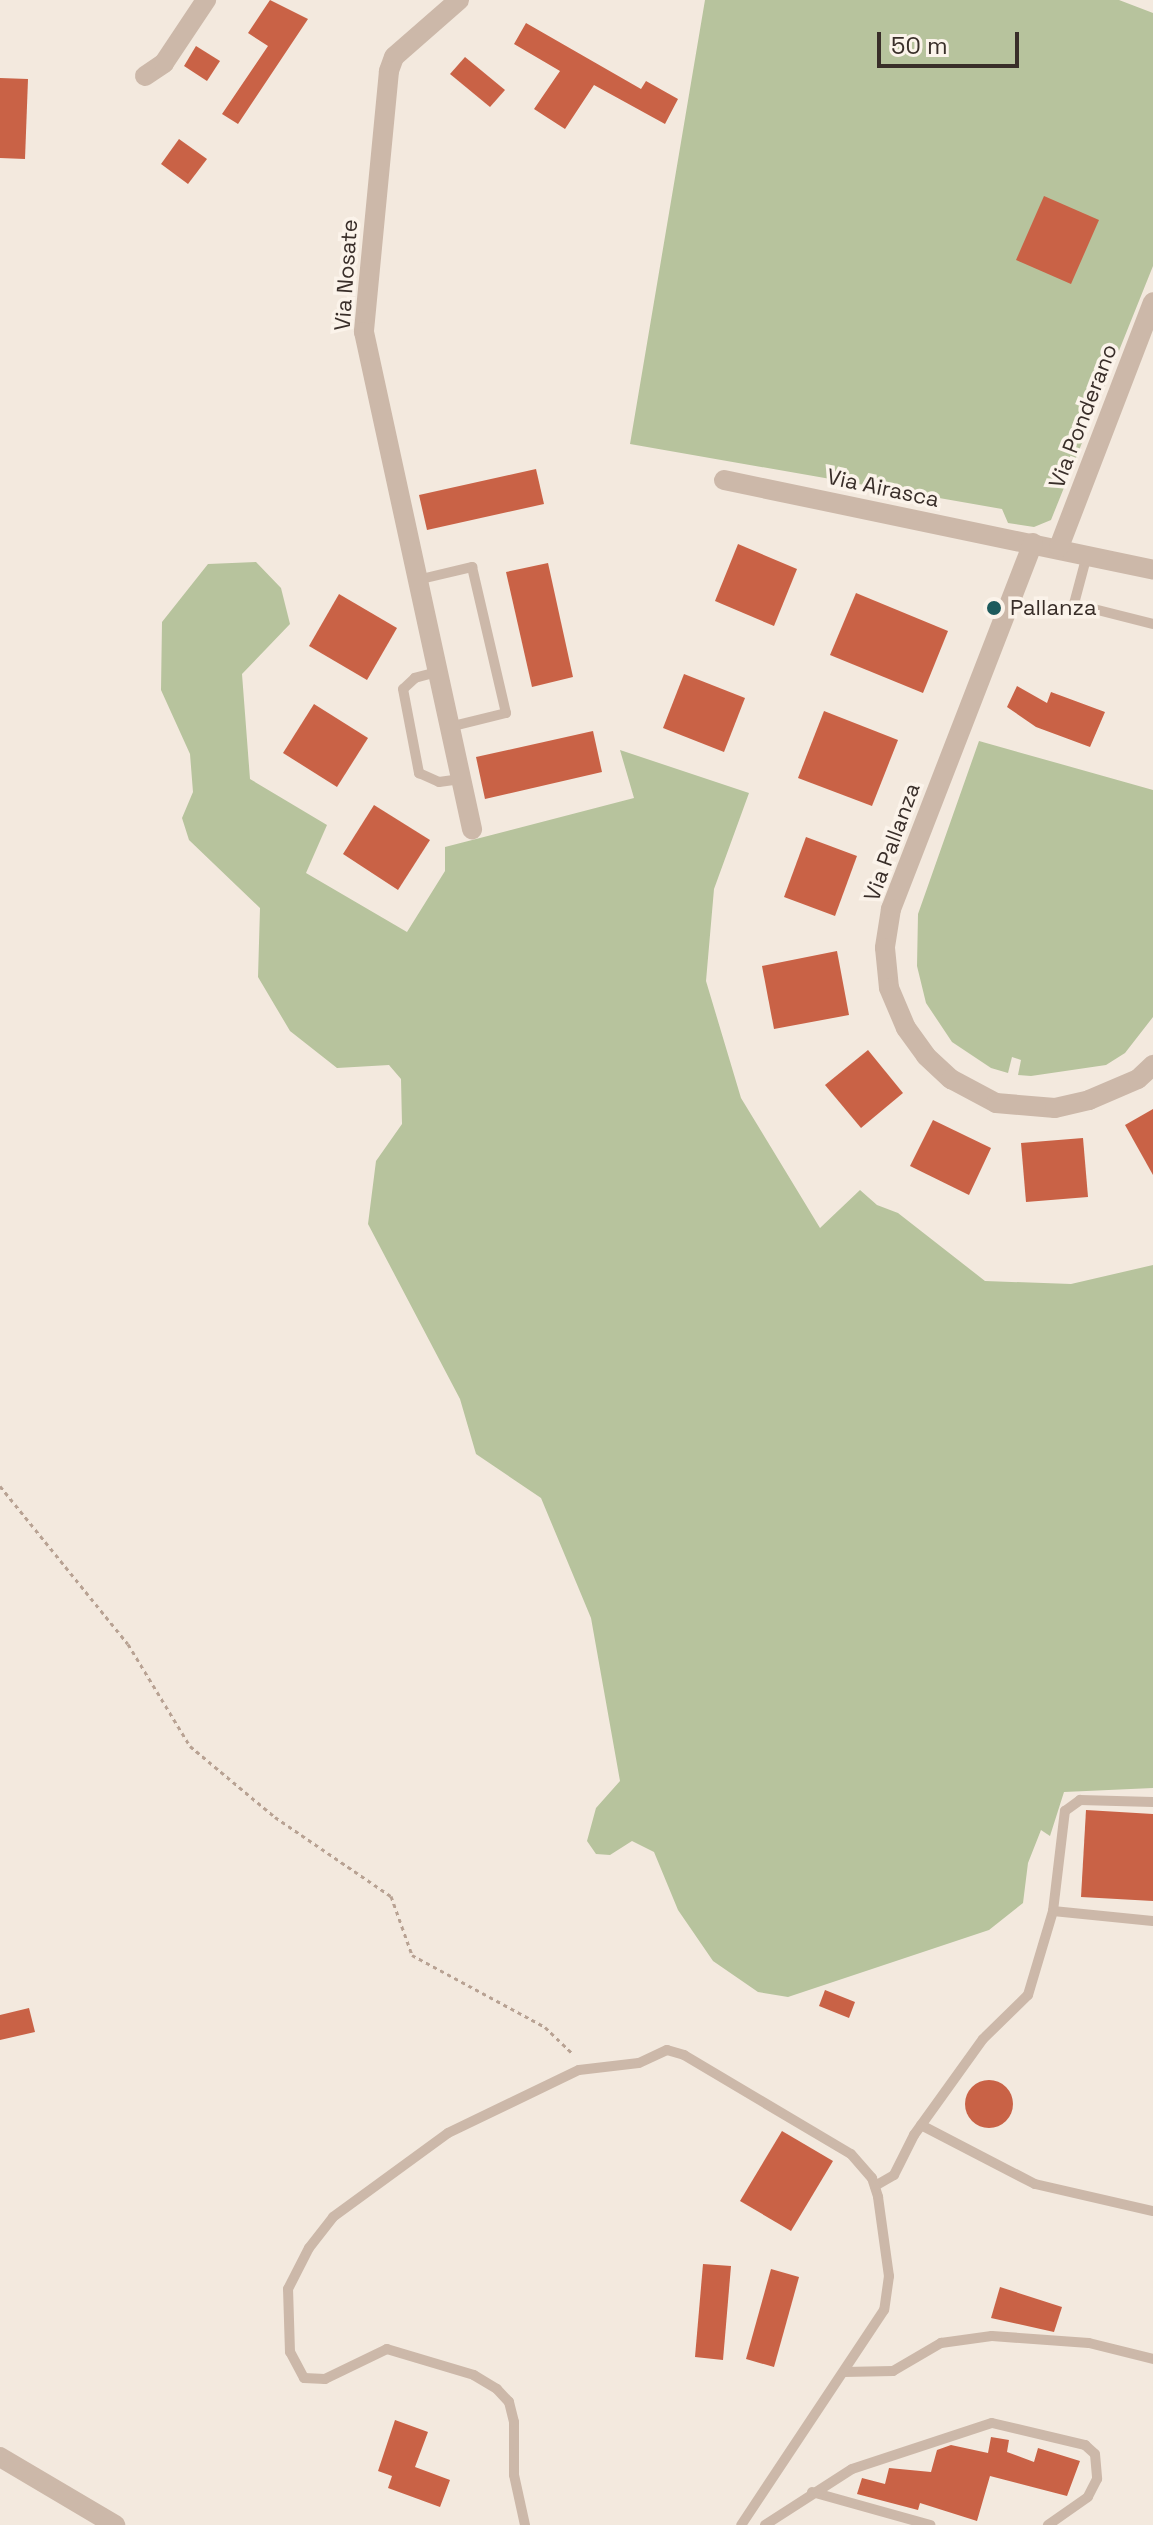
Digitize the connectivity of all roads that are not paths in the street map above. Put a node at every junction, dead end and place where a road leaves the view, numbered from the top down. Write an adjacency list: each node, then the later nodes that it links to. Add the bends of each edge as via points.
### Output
1 (206, 0): 3 (street, via 164,63)
2 (459, 0): 11 (street, Via Nosate, via 394,57 389,71 364,316)
3 (145, 76)
4 (1153, 302): 5 (street, Via Ponderano)
5 (1148, 330): 8 (street, Via Ponderano)
6 (724, 480): 7 (street, Via Airasca)
7 (1033, 543): 8 (street); 17 (street, Via Pallanza, via 891,909 885,948 889,988 906,1028 926,1056 951,1079 996,1103 1044,1108 1089,1100 1138,1079)
8 (1059, 547): 9 (street)
9 (1087, 553): 10 (street); 12 (lane, via 1074,604)
10 (1153, 570)
11 (417, 580): 13 (street, Via Nosate); 14 (lane, via 472,567 506,713)
12 (1153, 624)
13 (437, 672): 14 (street, Via Nosate); 15 (lane, via 415,678 403,689 419,773 439,782)
14 (449, 727): 15 (street, Via Nosate)
15 (461, 779): 16 (street, Via Nosate)
16 (472, 829)
17 (1153, 1065)
18 (1153, 1802): 19 (lane, via 1080,1800 1065,1811)
19 (1053, 1911): 20 (lane); 21 (lane, via 1028,1995 983,2039)
20 (1153, 1921)
21 (921, 2125): 22 (lane, via 894,2175); 23 (lane, via 1035,2184)
22 (875, 2186): 25 (lane, via 889,2291 876,2328); 29 (lane, via 851,2154 678,2052 663,2051 631,2064 587,2067 448,2133 342,2208 309,2248 286,2295 290,2352 304,2378 325,2379 387,2349 474,2375 497,2389 509,2402 514,2422 514,2475)
23 (1153, 2211)
24 (1153, 2359): 25 (lane, via 1089,2343 992,2336 941,2343 893,2371)
25 (844, 2372): 30 (lane)
26 (0, 2457): 28 (street)
27 (812, 2492): 31 (lane); 32 (lane); 33 (lane, via 852,2469 968,2427 1006,2424 1085,2445 1095,2454 1097,2479 1088,2497)
28 (115, 2525)
29 (525, 2525)
30 (741, 2525)
31 (765, 2525)
32 (930, 2525)
33 (1048, 2525)

